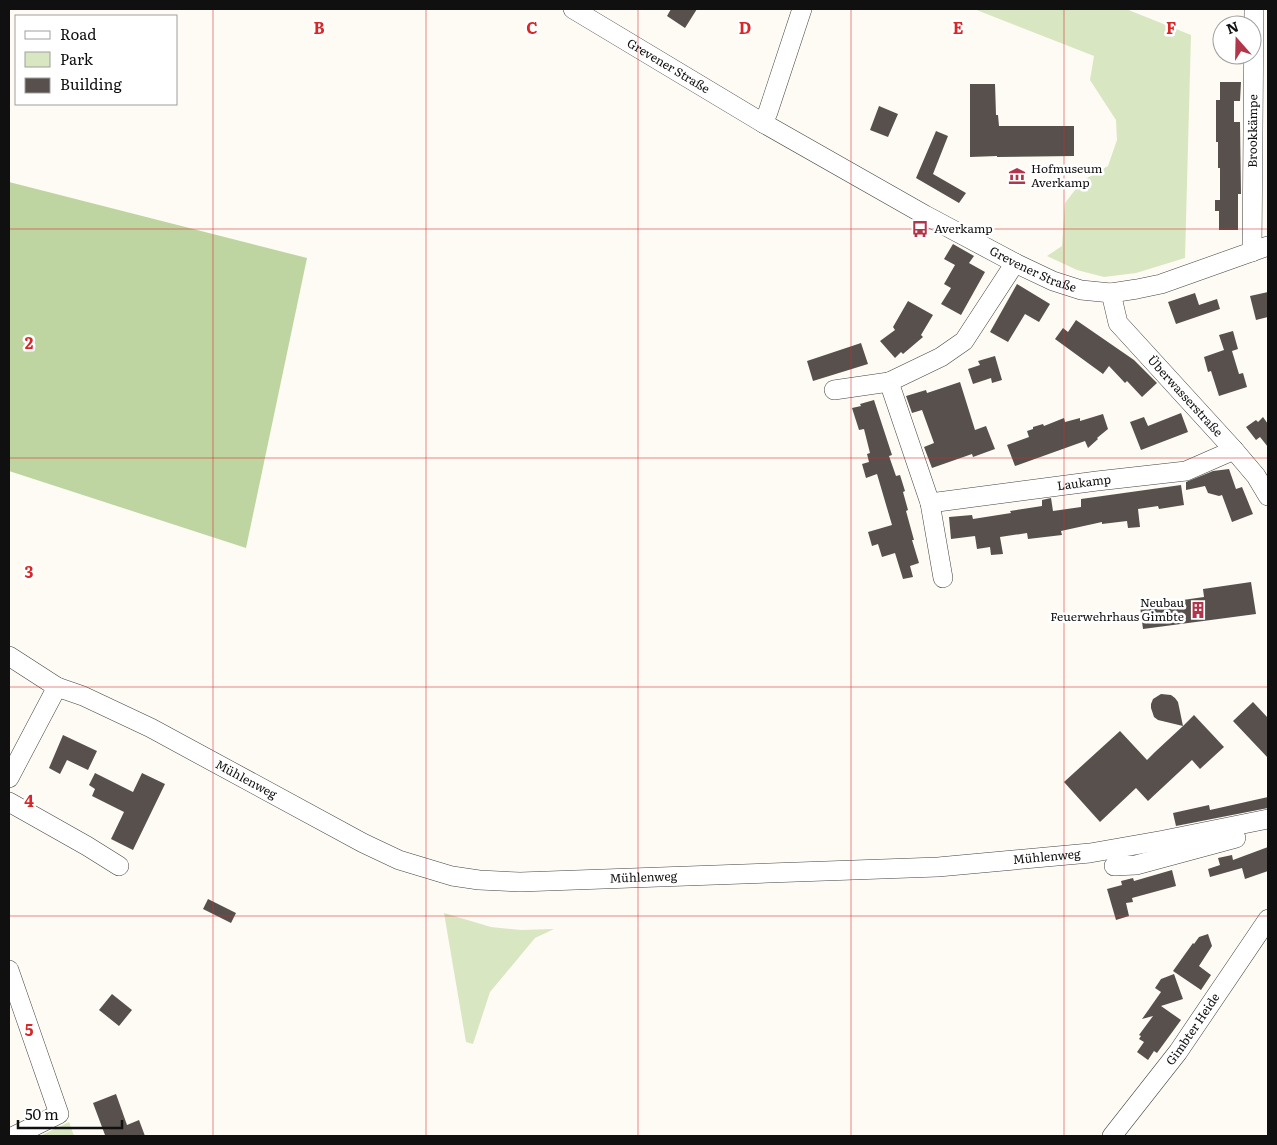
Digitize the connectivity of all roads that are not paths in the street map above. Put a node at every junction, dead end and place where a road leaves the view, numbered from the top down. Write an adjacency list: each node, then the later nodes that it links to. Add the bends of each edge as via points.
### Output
1 (573, 9): 4 (street, Grevener Straße)
2 (802, 9): 4 (street)
3 (1254, 9): 5 (street, Brookkämpe)
4 (763, 123): 6 (street, Grevener Straße)
5 (1260, 249): 7 (street, Grevener Straße, via 1161,284)
6 (1015, 264): 7 (street, Grevener Straße, via 1080,290); 8 (street, via 964,340 941,357)
7 (1111, 293): 10 (street, Überwasserstraße, via 1118,323)
8 (890, 382): 9 (street); 12 (street)
9 (834, 390)
10 (1234, 450): 11 (street, Überwasserstraße); 12 (street, Laukamp, via 1186,471)
11 (1268, 496)
12 (930, 503): 13 (street)
13 (943, 578)
14 (9, 656): 15 (street, Mühlenweg)
15 (57, 687): 16 (street); 18 (street, Mühlenweg, via 151,728 399,860 452,876 479,880 520,882 938,867 1090,853)
16 (9, 778)
17 (9, 802): 20 (street)
18 (1268, 819)
19 (1268, 829): 21 (street, via 1136,865)
20 (119, 866)
21 (1114, 866)
22 (1268, 919): 25 (street, Gimbter Heide, via 1178,1052)
23 (9, 970): 24 (street, via 59,1114)
24 (14, 1136)
25 (1112, 1136)

